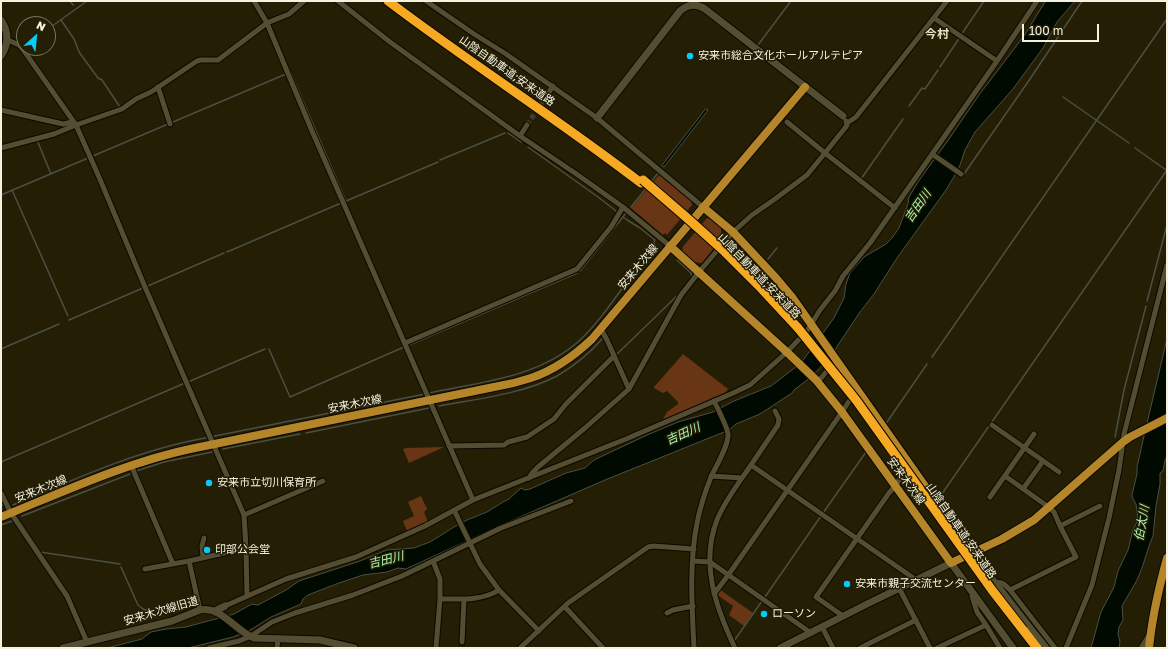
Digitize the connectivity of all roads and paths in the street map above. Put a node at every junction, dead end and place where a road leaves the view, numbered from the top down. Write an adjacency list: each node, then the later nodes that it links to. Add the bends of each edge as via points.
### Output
1 (254, 1): 11 (street)
2 (304, 1): 11 (street, via 288,14)
3 (338, 1): 26 (street)
4 (388, 1): 31 (highway, 山陰自動車道;安来道路)
5 (394, 1): 31 (highway, 山陰自動車道;安来道路, via 587,138)
6 (426, 1): 15 (street)
7 (947, 1): 9 (street)
8 (1037, 1): 14 (street)
9 (934, 18): 14 (street); 21 (street, via 856,117)
10 (1, 20): 12 (street, via 7,31)
11 (267, 23): 16 (street, via 218,60 197,61); 42 (street)
12 (8, 40): 13 (street); 23 (street, via 22,48)
13 (1, 56)
14 (997, 61): 29 (street)
15 (553, 86): 18 (street); 20 (street)
16 (158, 87): 23 (street, via 122,108); 24 (street)
17 (805, 87): 20 (street, via 705,8 692,4 680,11); 21 (street); 33 (main road, 安来木次線)
18 (547, 95)
19 (1, 110): 23 (street, via 63,124)
20 (597, 118): 33 (street)
21 (845, 120): 28 (street, via 845,128)
22 (786, 122): 28 (street)
23 (74, 123): 27 (street, via 54,134); 57 (street)
24 (170, 124)
25 (527, 125): 26 (street)
26 (520, 136): 32 (street)
27 (1, 148)
28 (825, 153): 34 (street); 35 (street, via 807,174)
29 (933, 154): 30 (street); 34 (street)
30 (960, 173)
31 (642, 181): 41 (highway, 山陰自動車道;安来道路, bridge, via 686,217 758,285)
32 (623, 207): 36 (street); 42 (street, via 611,227 577,269)
33 (703, 207): 35 (main road, 安来木次線); 36 (main road, 安来木次線)
34 (895, 208): 39 (street, via 843,276)
35 (733, 232): 38 (street); 39 (main road, 安来木次線, via 776,278)
36 (670, 246): 38 (main road, 安来木次線); 40 (main road, 安来木次線)
37 (1167, 266): 56 (street)
38 (699, 272): 43 (main road, 安来木次線); 48 (street, via 681,295)
39 (812, 325): 43 (street); 45 (main road, 安来木次線)
40 (601, 329): 44 (street); 49 (main road, 安来木次線, via 570,358 543,374 514,383)
41 (797, 329): 144 (highway, 山陰自動車道;安来道路, bridge, via 858,408 989,592); 145 (highway, 山陰自動車道;安来道路, bridge, via 861,406 992,590)
42 (405, 343): 49 (street)
43 (789, 353): 46 (main road, 安来木次線); 50 (street, via 750,384)
44 (614, 356): 48 (street); 58 (street, via 554,419 527,437 504,445)
45 (836, 359): 46 (street); 47 (main road, 安来木次線)
46 (817, 381): 52 (main road, 安来木次線)
47 (856, 388): 52 (street); 61 (main road, 安来木次線)
48 (629, 389): 67 (street, via 538,467)
49 (429, 400): 57 (main road, 安来木次線); 58 (street)
50 (715, 401): 65 (street, via 728,434); 67 (street)
51 (774, 411): 63 (street, via 779,419 778,426)
52 (842, 412): 70 (main road, 安来木次線); 72 (street)
53 (1167, 418): 56 (main road)
54 (992, 425): 59 (street)
55 (1034, 434): 59 (street)
56 (1123, 442): 78 (main road); 148 (street, via 1111,511 1096,569)
57 (213, 444): 62 (main road, 安来木次線); 81 (street)
58 (449, 446): 75 (street)
59 (1024, 448): 60 (street); 66 (street)
60 (1043, 461): 64 (street); 71 (street)
61 (910, 464): 70 (street); 89 (main road, 安来木次線)
62 (131, 465): 80 (main road, 安来木次線); 97 (street)
63 (751, 465): 68 (street); 72 (street)
64 (1059, 472)
65 (712, 476): 68 (street); 88 (street, via 696,523)
66 (1005, 476): 71 (street); 74 (street)
67 (529, 478): 75 (street)
68 (742, 478): 95 (street, via 717,520)
69 (323, 481): 81 (street)
70 (896, 486): 85 (street); 96 (main road, 安来木次線)
71 (1023, 489): 78 (street)
72 (788, 490): 85 (street); 99 (street)
73 (1, 493): 80 (street)
74 (990, 497)
75 (473, 500): 79 (street)
76 (571, 501): 86 (street)
77 (1100, 506): 83 (street)
78 (1050, 508): 83 (street); 89 (main road, via 1023,528)
79 (454, 512): 86 (street); 107 (street, via 356,556)
80 (11, 513): 82 (main road, 安来木次線); 125 (street, via 67,596)
81 (244, 515): 87 (street)
82 (1, 517)
83 (1060, 526): 104 (street, via 1076,557)
84 (204, 538): 90 (street)
85 (857, 538): 100 (street); 116 (street, via 816,597)
86 (469, 543): 93 (street); 103 (street, via 480,564)
87 (246, 548): 90 (street); 107 (street)
88 (694, 549): 94 (street); 112 (street, via 648,547)
89 (972, 553): 96 (main road); 101 (street)
90 (203, 558): 92 (street)
91 (1167, 558): 122 (main road)
92 (189, 561): 97 (street); 113 (street)
93 (433, 561): 109 (street, via 440,579); 123 (street, via 353,595 272,622)
94 (693, 561): 95 (street); 111 (street)
95 (710, 562): 99 (street); 106 (street)
96 (951, 563): 100 (street); 105 (street)
97 (173, 564): 98 (street)
98 (145, 569)
99 (729, 574): 106 (street); 121 (street)
100 (916, 581): 102 (street)
101 (994, 583): 104 (street, via 1002,583); 127 (street, bridge, via 1030,628)
102 (900, 588): 116 (street); 117 (street)
103 (499, 590): 108 (street); 120 (street)
104 (1010, 590): 127 (street, via 1033,619)
105 (974, 593): 118 (street, via 972,596 977,612); 143 (street)
106 (714, 594): 136 (street, via 724,626)
107 (247, 596): 110 (street)
108 (464, 598): 109 (street); 126 (street)
109 (440, 599): 132 (street)
110 (225, 606): 114 (street)
111 (693, 606): 115 (street, via 673,610); 135 (street)
112 (565, 607): 120 (street); 134 (street)
113 (200, 610): 114 (street, 安来木次線旧道); 125 (street, 安来木次線旧道, via 172,621)
114 (216, 612): 123 (street)
115 (667, 614)
116 (843, 616): 119 (street)
117 (916, 620): 139 (street); 140 (street)
118 (986, 625): 141 (street); 142 (street)
119 (822, 627): 121 (street); 138 (street)
120 (539, 630): 133 (street)
121 (811, 633): 137 (street)
122 (1150, 633): 149 (street); 150 (main road)
123 (248, 635): 124 (street); 129 (street, via 239,641)
124 (278, 638): 130 (street); 131 (street, via 320,640)
125 (87, 642): 128 (street, 安来木次線旧道)
126 (462, 642)
127 (1048, 645): 146 (street); 147 (street)
128 (63, 648)
129 (209, 648)
130 (277, 648)
131 (354, 648)
132 (436, 648)
133 (520, 648)
134 (603, 648)
135 (694, 648)
136 (735, 648)
137 (780, 648)
138 (833, 648)
139 (860, 648)
140 (930, 648)
141 (937, 648)
142 (1000, 648)
143 (1014, 648)
144 (1033, 648)
145 (1037, 648)
146 (1042, 648)
147 (1056, 648)
148 (1066, 648)
149 (1141, 648)
150 (1149, 648)

